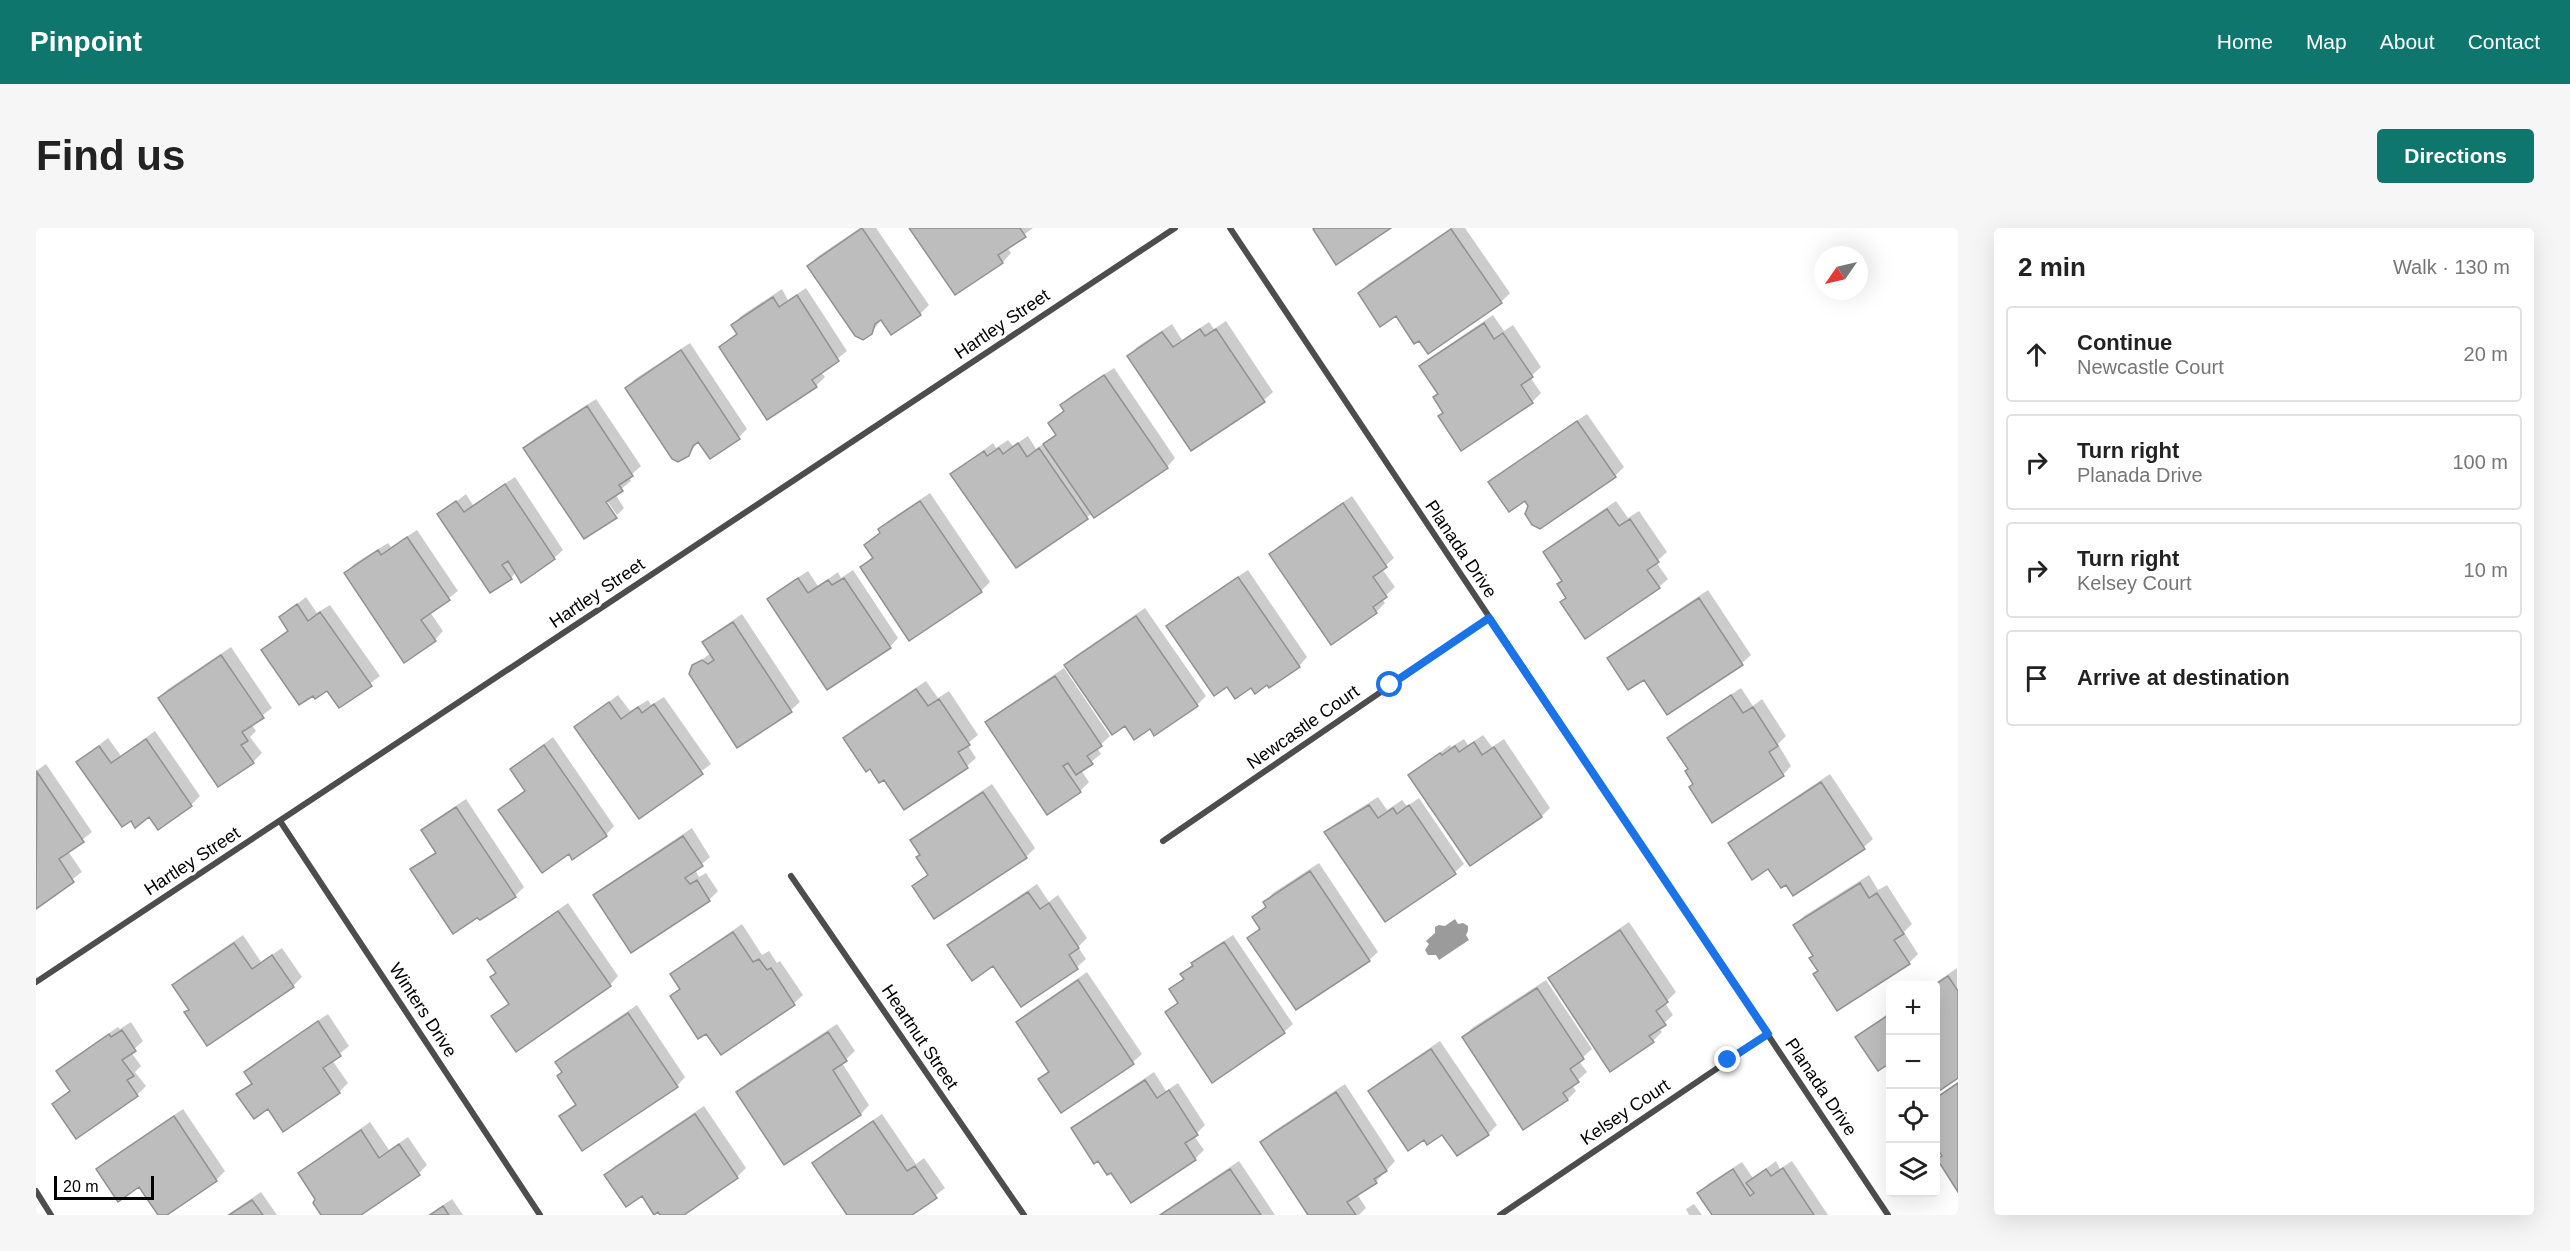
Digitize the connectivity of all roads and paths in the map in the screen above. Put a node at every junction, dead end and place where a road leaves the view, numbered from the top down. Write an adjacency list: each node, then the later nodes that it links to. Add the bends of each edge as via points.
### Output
1 (1175, 228): 4 (street, Hartley Street)
2 (1230, 228): 3 (street, Planada Drive)
3 (1489, 618): 5 (street, Newcastle Court); 8 (street, Planada Drive)
4 (280, 821): 7 (street, Hartley Street); 11 (street, Winters Drive)
5 (1164, 841)
6 (791, 876): 12 (street, Heartnut Street)
7 (36, 982)
8 (1768, 1034): 13 (street, Kelsey Court); 14 (street, Planada Drive)
9 (36, 1191): 10 (street)
10 (51, 1215)
11 (540, 1215)
12 (1024, 1215)
13 (1500, 1215)
14 (1888, 1215)

